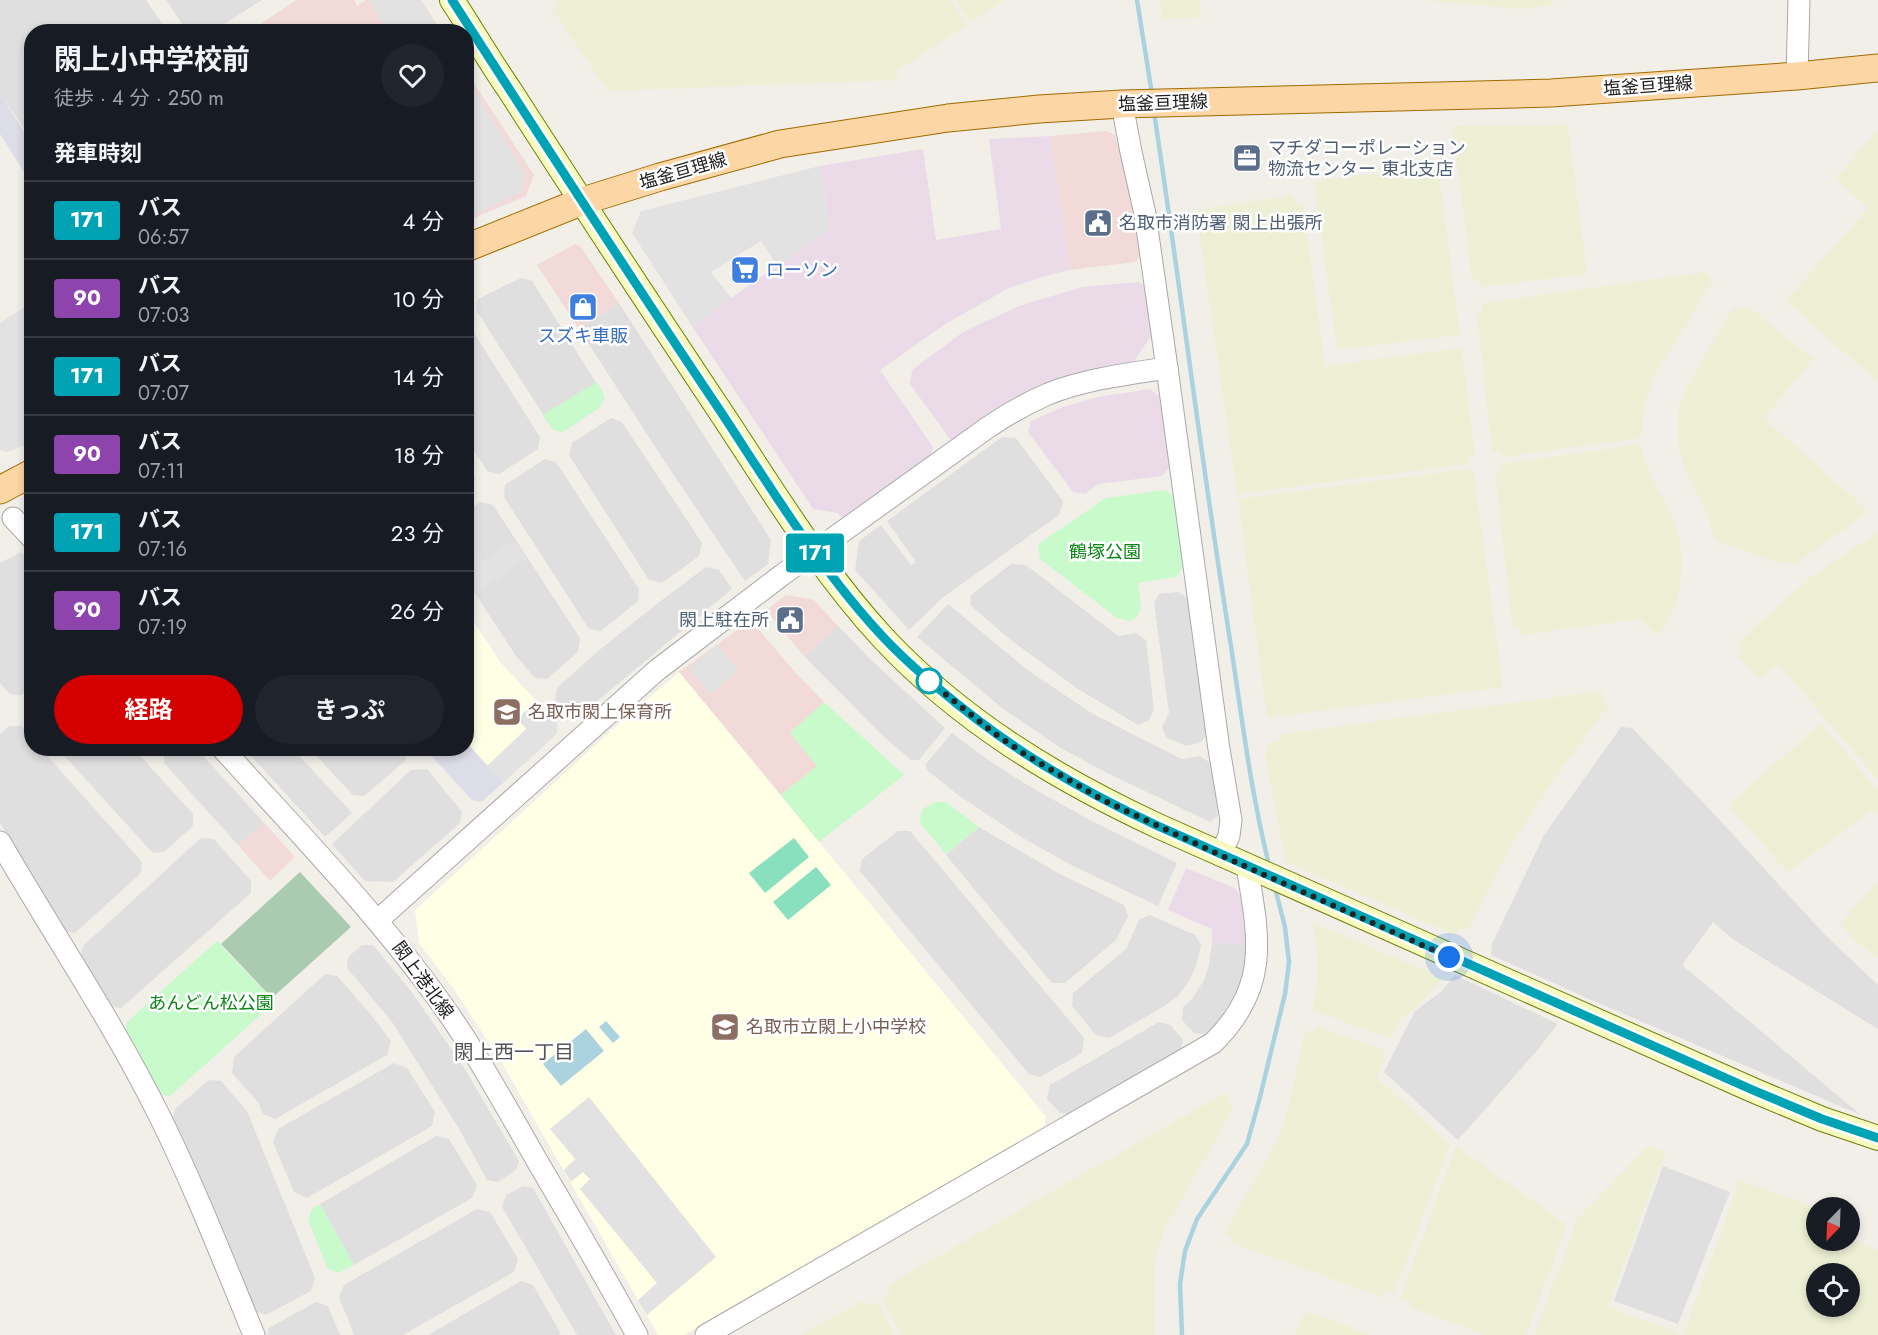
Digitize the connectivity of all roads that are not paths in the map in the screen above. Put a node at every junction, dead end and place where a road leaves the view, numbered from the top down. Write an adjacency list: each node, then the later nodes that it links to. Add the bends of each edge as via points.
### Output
1 (452, 0): 3 (main road)
2 (1799, 0): 6 (street)
3 (468, 24)
4 (474, 34): 8 (main road)
5 (1878, 68): 6 (main road, 塩釜亘理線)
6 (1797, 76): 7 (main road, 塩釜亘理線, via 1551,93)
7 (1143, 103): 8 (main road, 塩釜亘理線, via 948,118 780,144); 10 (street, via 1131,152 1145,214)
8 (583, 201): 9 (main road, 塩釜亘理線); 15 (main road)
9 (474, 245)
10 (1167, 368): 15 (street, via 1079,384 1047,394 1008,414); 18 (street, via 1232,820)
11 (24, 477): 12 (main road)
12 (0, 490)
13 (13, 518): 14 (street)
14 (24, 530)
15 (814, 553): 18 (main road, via 885,639 994,733 1064,779); 20 (street, via 657,670)
16 (229, 756): 20 (street, 閖上港北線)
17 (0, 842): 22 (street, via 160,1117)
18 (1220, 855): 19 (main road)
19 (1263, 873): 21 (main road, via 1755,1091); 24 (street, via 1257,960 1251,986 1229,1027 1213,1042)
20 (377, 921): 23 (street, 閖上港北線, via 435,994 483,1066)
21 (1878, 1138)
22 (254, 1335)
23 (638, 1335)
24 (706, 1335)

